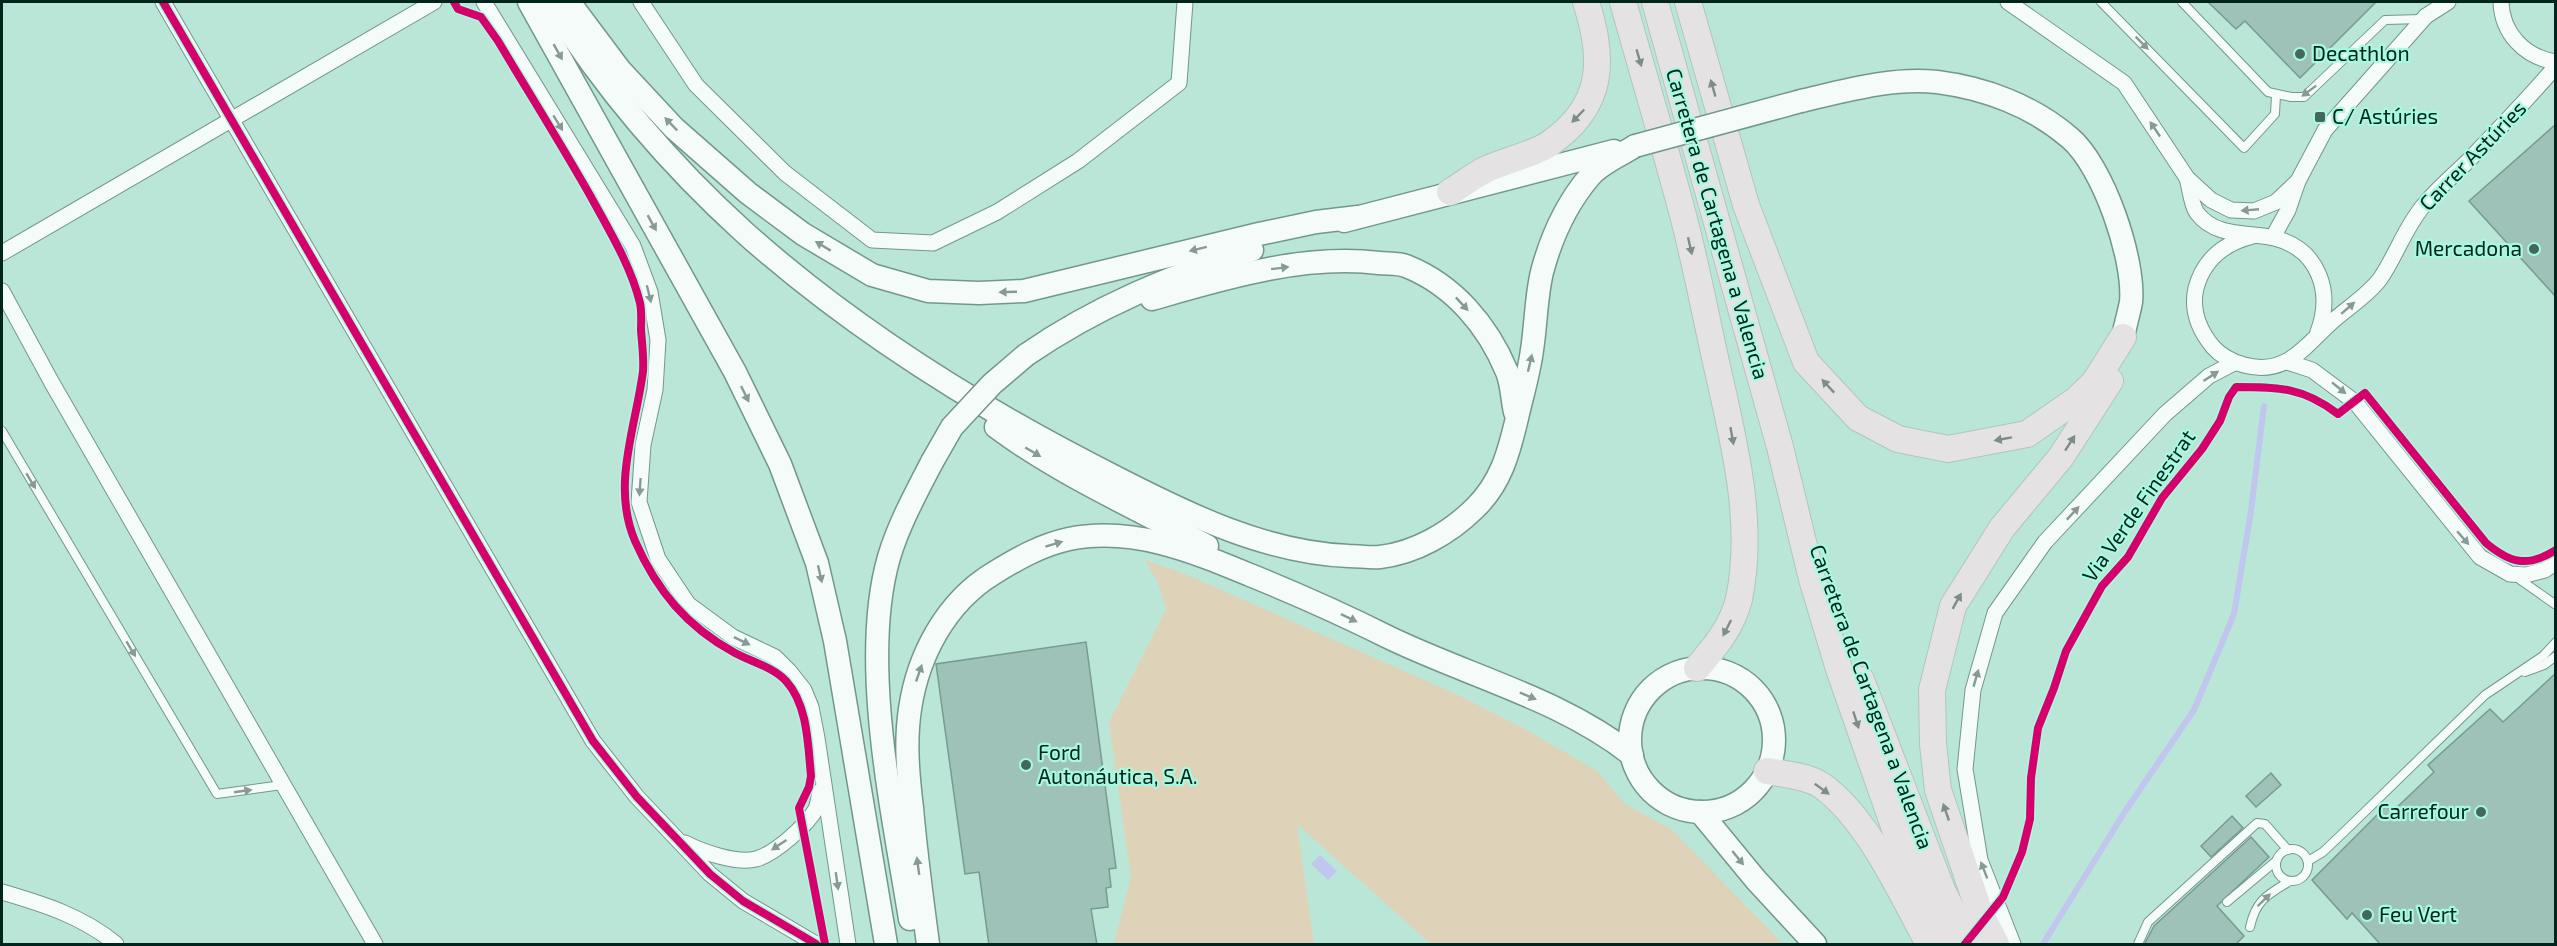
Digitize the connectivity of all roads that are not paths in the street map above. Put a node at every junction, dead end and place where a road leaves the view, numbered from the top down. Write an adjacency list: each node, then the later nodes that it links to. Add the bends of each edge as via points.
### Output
1 (163, 2): 21 (street)
2 (434, 2): 21 (street)
3 (484, 2): 50 (street, one-way to 50, via 633,246 650,292 658,340 639,502 658,560 688,604 733,637 775,657 804,690 815,728)
4 (529, 2): 66 (main road, one-way to 66, via 735,372 780,464 817,563 835,641)
5 (550, 2): 36 (main road, via 617,96 667,155 744,231 826,300)
6 (569, 2): 26 (main road, one-way to 6, via 1270,232 1024,291 928,291 872,275 802,234 748,193 674,128 620,70)
7 (641, 2): 8 (street, via 696,86 785,173 872,240 933,243 997,212 1078,161 1179,83)
8 (1185, 2)
9 (1586, 2): 25 (highway, one-way to 25, via 1598,48 1597,80 1584,112 1548,144 1484,171)
10 (1623, 2): 46 (highway, one-way to 46, via 1683,217 1731,430 1740,488 1745,538 1738,601 1728,628)
11 (1654, 2): 39 (highway, Carretera de Cartagena a Valencia)
12 (1688, 2): 33 (highway, one-way to 12, via 2094,383 2027,434 1948,449 1899,439 1858,418 1806,362 1746,205)
13 (2007, 2): 23 (street, one-way to 13, via 2124,83)
14 (2101, 2): 20 (lane, one-way to 20, via 2244,148 2275,114)
15 (2182, 2): 20 (lane, via 2268,92)
16 (2448, 2): 18 (street)
17 (2501, 2): 19 (street, via 2505,22 2517,42)
18 (2423, 19): 20 (lane, one-way to 20, via 2385,20 2304,97); 24 (street, via 2325,130)
19 (2556, 64): 32 (street, Carrer Astúries, one-way to 19, via 2378,281 2423,206 2523,105)
20 (2276, 94)
21 (231, 121): 29 (street); 53 (street, via 593,741)
22 (1635, 146): 25 (main road); 33 (main road, bridge, via 1846,90 1934,82 1982,90 2028,110 2071,139 2100,178 2117,219 2128,263 2131,300); 37 (main road, one-way to 22, via 1532,353 1542,274 1562,215 1592,173)
23 (2187, 178): 24 (street, one-way to 23, via 2276,202 2254,211 2231,210 2211,200); 27 (street, via 2197,213 2218,229)
24 (2298, 181): 28 (street)
25 (1450, 192): 26 (main road)
26 (1358, 217): 31 (main road, via 1194,269)
27 (2253, 236): 28 (street); 35 (street, via 2226,246 2211,259 2194,296 2204,336)
28 (2273, 237): 32 (street, via 2292,245 2320,275 2325,294 2324,315)
29 (2, 253)
30 (2, 291): 51 (street)
31 (1101, 310): 37 (main road, one-way to 37, via 1255,272 1349,260 1405,266 1449,290 1483,327 1508,373); 67 (main road, bridge, via 1026,355 952,427 903,518 889,558 878,637 884,746)
32 (2317, 334): 34 (street)
33 (2123, 337): 73 (highway, one-way to 33, via 1980,913 1938,790 1932,690 1953,606 2002,528 2061,458 2111,380)
34 (2287, 362): 35 (street, via 2270,367); 41 (street, one-way to 41, via 2312,370 2355,402 2480,557)
35 (2234, 363): 74 (street, one-way to 35, via 1980,860 1965,769 1973,690 1995,613 2045,542 2165,414 2209,376)
36 (955, 389): 37 (main road, via 1154,497 1247,535 1320,555 1379,557 1410,550 1447,532 1497,482); 42 (main road, one-way to 42, via 1020,444)
37 (1516, 420)
38 (2, 431): 51 (lane, one-way to 51, via 217,794)
39 (1780, 447): 71 (highway, Carretera de Cartagena a Valencia, one-way to 71, via 1812,579 1864,746); 72 (highway, Carretera de Cartagena a Valencia, via 1875,721 1942,890)
40 (2556, 562): 41 (street, via 2526,575)
41 (2510, 574): 43 (lane)
42 (1296, 594): 48 (main road, one-way to 48, via 1423,654 1532,697 1590,725); 68 (main road, one-way to 42, via 907,756 910,710 916,678 930,643 953,607 977,583 1038,549 1070,539 1112,536 1186,549)
43 (2556, 605)
44 (2556, 642): 47 (lane)
45 (2556, 656): 47 (lane, via 2544,665)
46 (1697, 668): 48 (main road, via 1667,677 1641,702 1632,724); 49 (main road, via 1736,677 1763,701 1771,717 1774,741)
47 (2512, 676): 56 (lane, via 2485,696 2323,852)
48 (1632, 755): 52 (main road, via 1641,778 1656,796 1677,808)
49 (1767, 771): 52 (main road, via 1740,802 1718,811); 70 (highway, one-way to 70, via 1820,784 1852,815 1881,856)
50 (822, 782): 53 (street, one-way to 53, via 816,808 795,833 756,859 701,852); 65 (street, one-way to 65)
51 (282, 786): 61 (street)
52 (1700, 812): 69 (main road, one-way to 69)
53 (675, 837): 64 (street, via 743,901)
54 (2288, 850): 55 (lane); 56 (lane, via 2301,852); 75 (lane, via 2265,824 2257,823 2148,922)
55 (2276, 861): 57 (lane, via 2280,876); 59 (lane)
56 (2308, 861): 57 (lane, via 2303,877)
57 (2290, 882): 60 (lane, one-way to 57, via 2262,898)
58 (2, 891): 62 (street, via 69,914)
59 (2227, 902)
60 (2250, 927)
61 (371, 939): 63 (street)
62 (116, 945)
63 (380, 945)
64 (816, 945)
65 (848, 945)
66 (886, 945)
67 (914, 945)
68 (928, 945)
69 (1815, 945)
70 (1929, 945)
71 (1946, 945)
72 (1969, 945)
73 (1996, 945)
74 (2013, 945)
75 (2138, 945)

